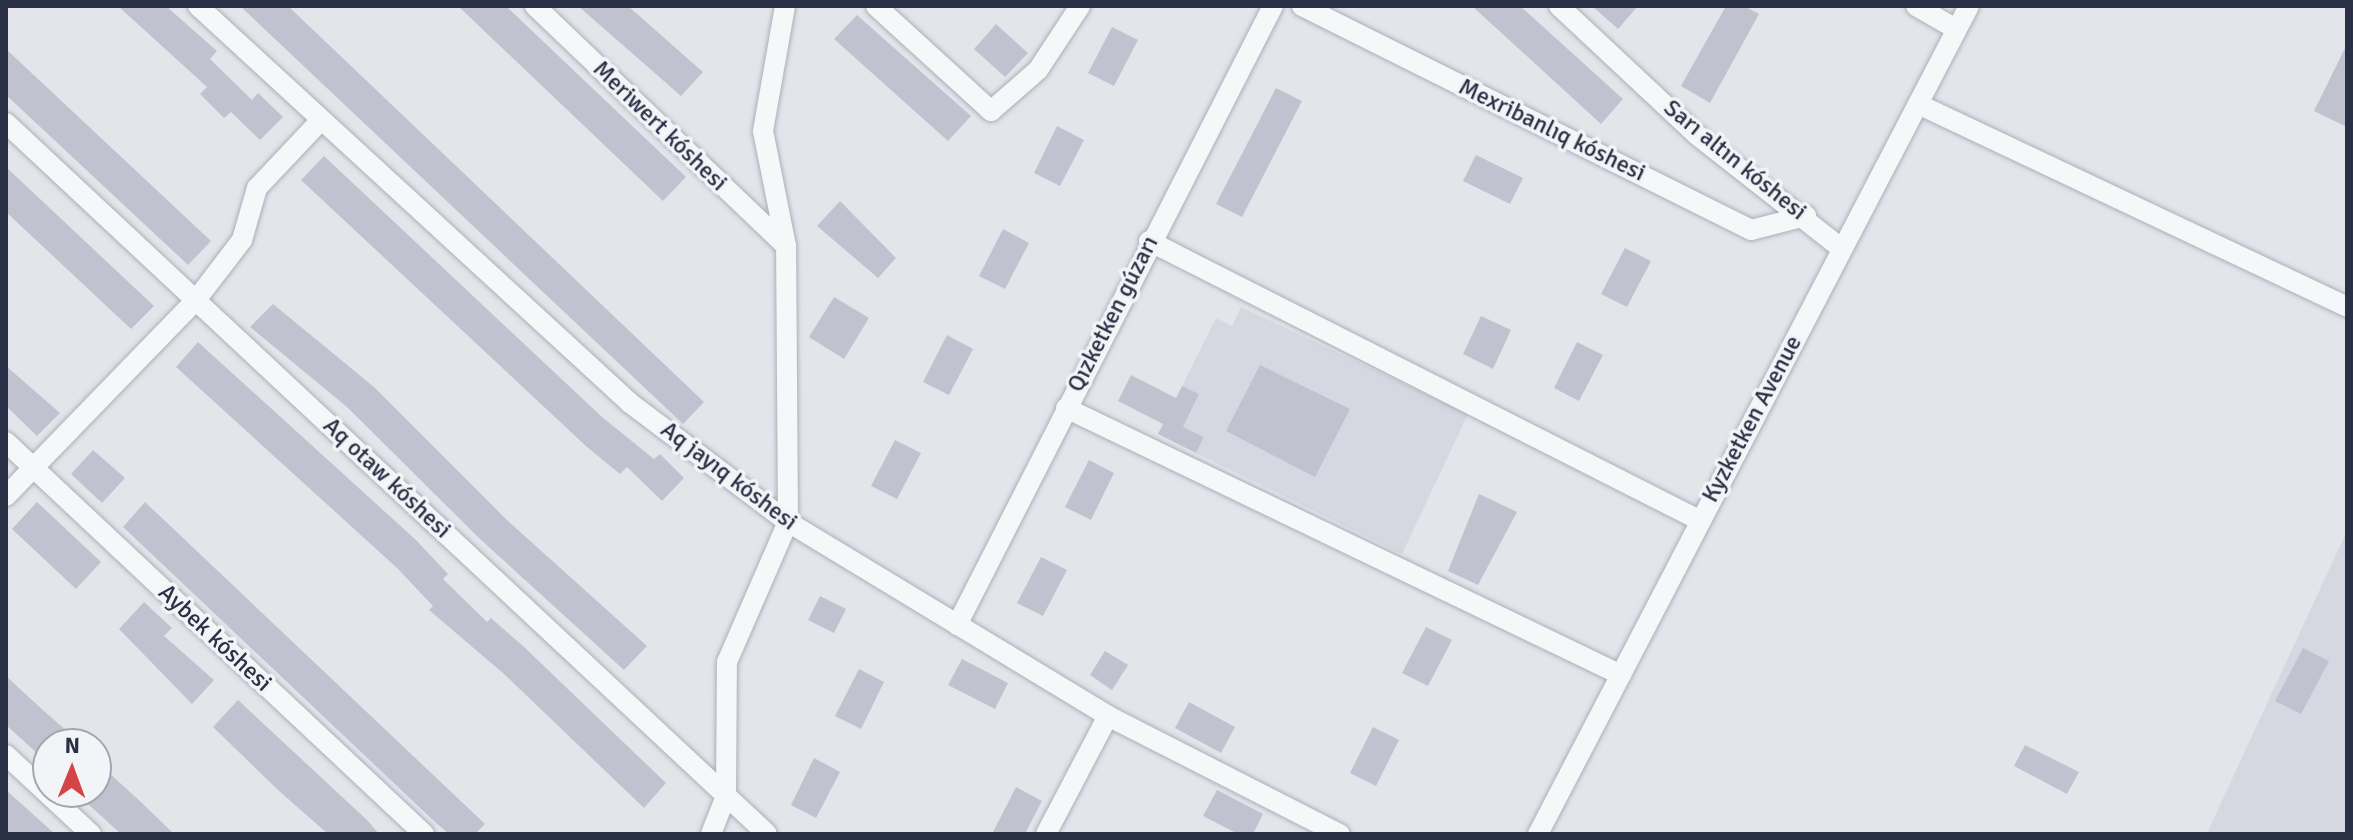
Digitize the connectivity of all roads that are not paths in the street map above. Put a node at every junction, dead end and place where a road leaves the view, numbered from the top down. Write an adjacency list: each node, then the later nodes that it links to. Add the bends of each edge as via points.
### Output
1 (198, 6): 13 (street, Aq jayıq kóshesi)
2 (535, 6): 17 (street, Meriwert kóshesi)
3 (785, 6): 17 (street, via 763,131)
4 (876, 6): 5 (street, via 991,111 1038,70)
5 (1080, 6)
6 (1273, 6): 16 (street, Qızketken gúzarı)
7 (1302, 6): 15 (street, Mexribanlıq kóshesi, via 1751,230)
8 (1559, 6): 15 (street, Sarı altın kóshesi, via 1698,136)
9 (1916, 6): 11 (street)
10 (1969, 6): 11 (street, Kyzketken Avenue)
11 (1956, 29): 12 (street, Kyzketken Avenue)
12 (1918, 104): 18 (street, Kyzketken Avenue); 20 (street)
13 (321, 120): 19 (street, via 257,188 242,240); 26 (street, Aq jayıq kóshesi, via 630,403)
14 (6, 123): 19 (street, Aq otaw kóshesi)
15 (1806, 216): 18 (street, Sarı altın kóshesi)
16 (1149, 241): 21 (street, Qızketken gúzarı); 25 (street)
17 (786, 246): 26 (street)
18 (1842, 249): 25 (street, Kyzketken Avenue)
19 (196, 300): 23 (street); 31 (street, Aq otaw kóshesi)
20 (2347, 307)
21 (1066, 408): 27 (street, Qızketken gúzarı); 28 (street)
22 (6, 442): 23 (street, Aybek kóshesi)
23 (32, 467): 24 (street); 33 (street, Aybek kóshesi)
24 (6, 496)
25 (1699, 520): 28 (street, Kyzketken Avenue)
26 (788, 522): 27 (street, Aq jayıq kóshesi); 31 (street, via 727,662)
27 (957, 625): 29 (street, Aq jayıq kóshesi)
28 (1621, 675): 38 (street, Kyzketken Avenue)
29 (1108, 716): 36 (street); 37 (street, Aq jayıq kóshesi)
30 (6, 755): 32 (street)
31 (726, 796): 34 (street); 35 (street, Aq otaw kóshesi)
32 (91, 834)
33 (424, 834)
34 (711, 834)
35 (767, 834)
36 (1046, 834)
37 (1340, 834)
38 (1538, 834)

